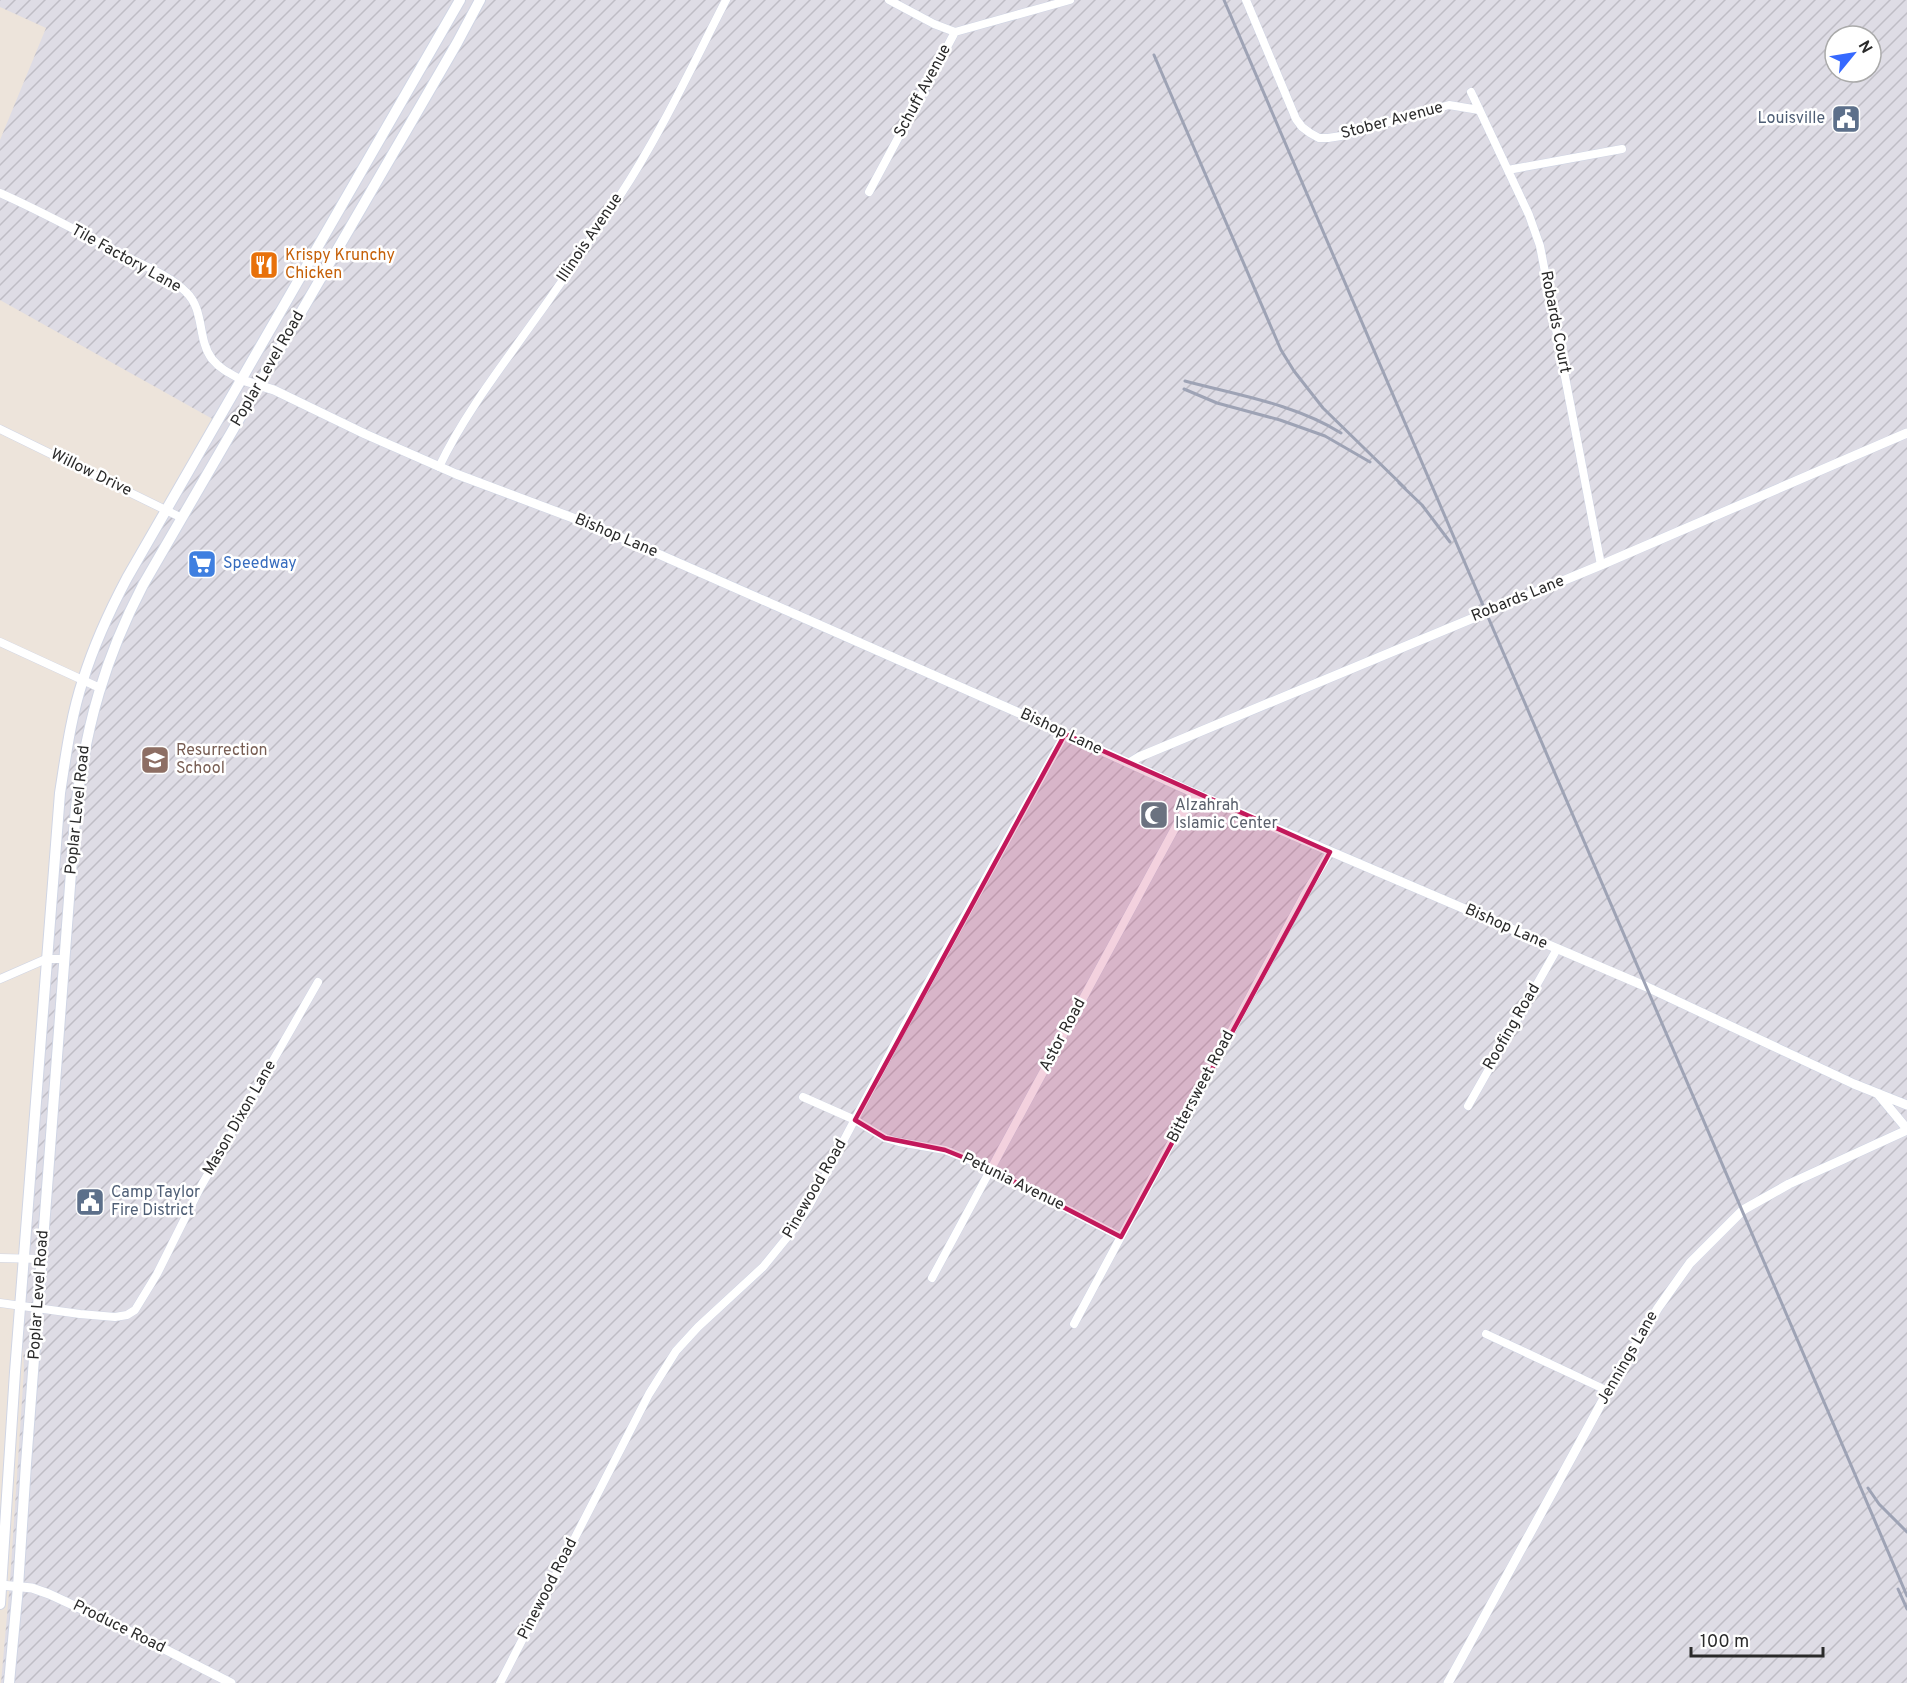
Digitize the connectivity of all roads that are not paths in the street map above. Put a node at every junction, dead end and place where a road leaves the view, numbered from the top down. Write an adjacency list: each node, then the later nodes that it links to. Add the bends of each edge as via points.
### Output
1 (460, 0): 14 (main road, Poplar Level Road)
2 (480, 0): 15 (main road, Poplar Level Road)
3 (726, 0): 18 (street, Illinois Avenue, via 631,178 471,408)
4 (889, 0): 7 (street)
5 (1070, 0): 7 (street, Schuff Avenue)
6 (1246, 0): 9 (street, Stober Avenue, via 1296,119 1319,138 1341,136 1449,105)
7 (955, 32): 12 (street, Schuff Avenue)
8 (1471, 92): 9 (street, Robards Court)
9 (1479, 110): 11 (street, Robards Court)
10 (1622, 148): 11 (street)
11 (1508, 170): 21 (street, Robards Court, via 1540,246)
12 (869, 192)
13 (0, 193): 14 (street, Tile Factory Lane, via 175,283 196,306 205,346 213,359)
14 (242, 380): 15 (street, Bishop Lane); 19 (main road, Poplar Level Road)
15 (259, 386): 18 (street, Bishop Lane); 20 (main road, Poplar Level Road)
16 (0, 429): 19 (street, Willow Drive)
17 (1907, 433): 21 (street, Robards Lane)
18 (439, 467): 25 (street, Bishop Lane, via 597,527)
19 (166, 510): 20 (street, Willow Drive); 23 (main road, Poplar Level Road, via 115,600)
20 (182, 518): 24 (main road, Poplar Level Road, via 128,615)
21 (1601, 565): 26 (street, Robards Lane)
22 (0, 642): 23 (street)
23 (82, 681): 24 (street); 30 (main road, Poplar Level Road, via 60,793)
24 (99, 688): 31 (main road, Poplar Level Road, via 81,762)
25 (1065, 734): 26 (street, Bishop Lane); 38 (street, Pinewood Road)
26 (1129, 763): 27 (street, Bishop Lane)
27 (1194, 793): 28 (street, Bishop Lane); 40 (street, Astor Road)
28 (1330, 852): 29 (street, Bishop Lane); 41 (street, Bittersweet Road)
29 (1557, 949): 34 (street, Bishop Lane); 37 (street, Roofing Road)
30 (46, 959): 31 (street); 32 (street); 42 (main road, Poplar Level Road)
31 (64, 959): 44 (main road, Poplar Level Road)
32 (0, 979)
33 (318, 982): 48 (street, Mason Dixon Lane, via 135,1310 127,1316 115,1317)
34 (1876, 1092): 36 (street, Bishop Lane); 39 (street, Bishop Lane)
35 (803, 1097): 38 (street, Petunia Avenue)
36 (1907, 1105)
37 (1468, 1106)
38 (855, 1120): 40 (street, Petunia Avenue, via 885,1138 945,1150); 58 (street, Pinewood Road, via 809,1206 782,1246 698,1327 665,1367)
39 (1907, 1130): 51 (street, Jennings Lane, via 1789,1184 1730,1221 1669,1291)
40 (991, 1169): 41 (street, Petunia Avenue); 45 (street, Astor Road)
41 (1121, 1237): 49 (street, Bittersweet Road)
42 (24, 1257): 43 (street); 44 (street); 47 (main road, Poplar Level Road)
43 (0, 1258)
44 (42, 1259): 48 (main road, Poplar Level Road)
45 (932, 1278)
46 (0, 1303): 47 (street, Mason Dixon Lane)
47 (21, 1304): 48 (street, Mason Dixon Lane); 52 (main road, Poplar Level Road)
48 (38, 1307): 54 (main road, Poplar Level Road)
49 (1074, 1324)
50 (1486, 1334): 51 (street)
51 (1608, 1391): 59 (street, Jennings Lane)
52 (2, 1514): 53 (main road, Poplar Level Road)
53 (1, 1585): 54 (street, Produce Road); 55 (main road, Poplar Level Road)
54 (18, 1587): 56 (main road, Poplar Level Road); 57 (street, Produce Road, via 32,1588 89,1612)
55 (0, 1604)
56 (9, 1683)
57 (231, 1683)
58 (500, 1683)
59 (1448, 1683)

